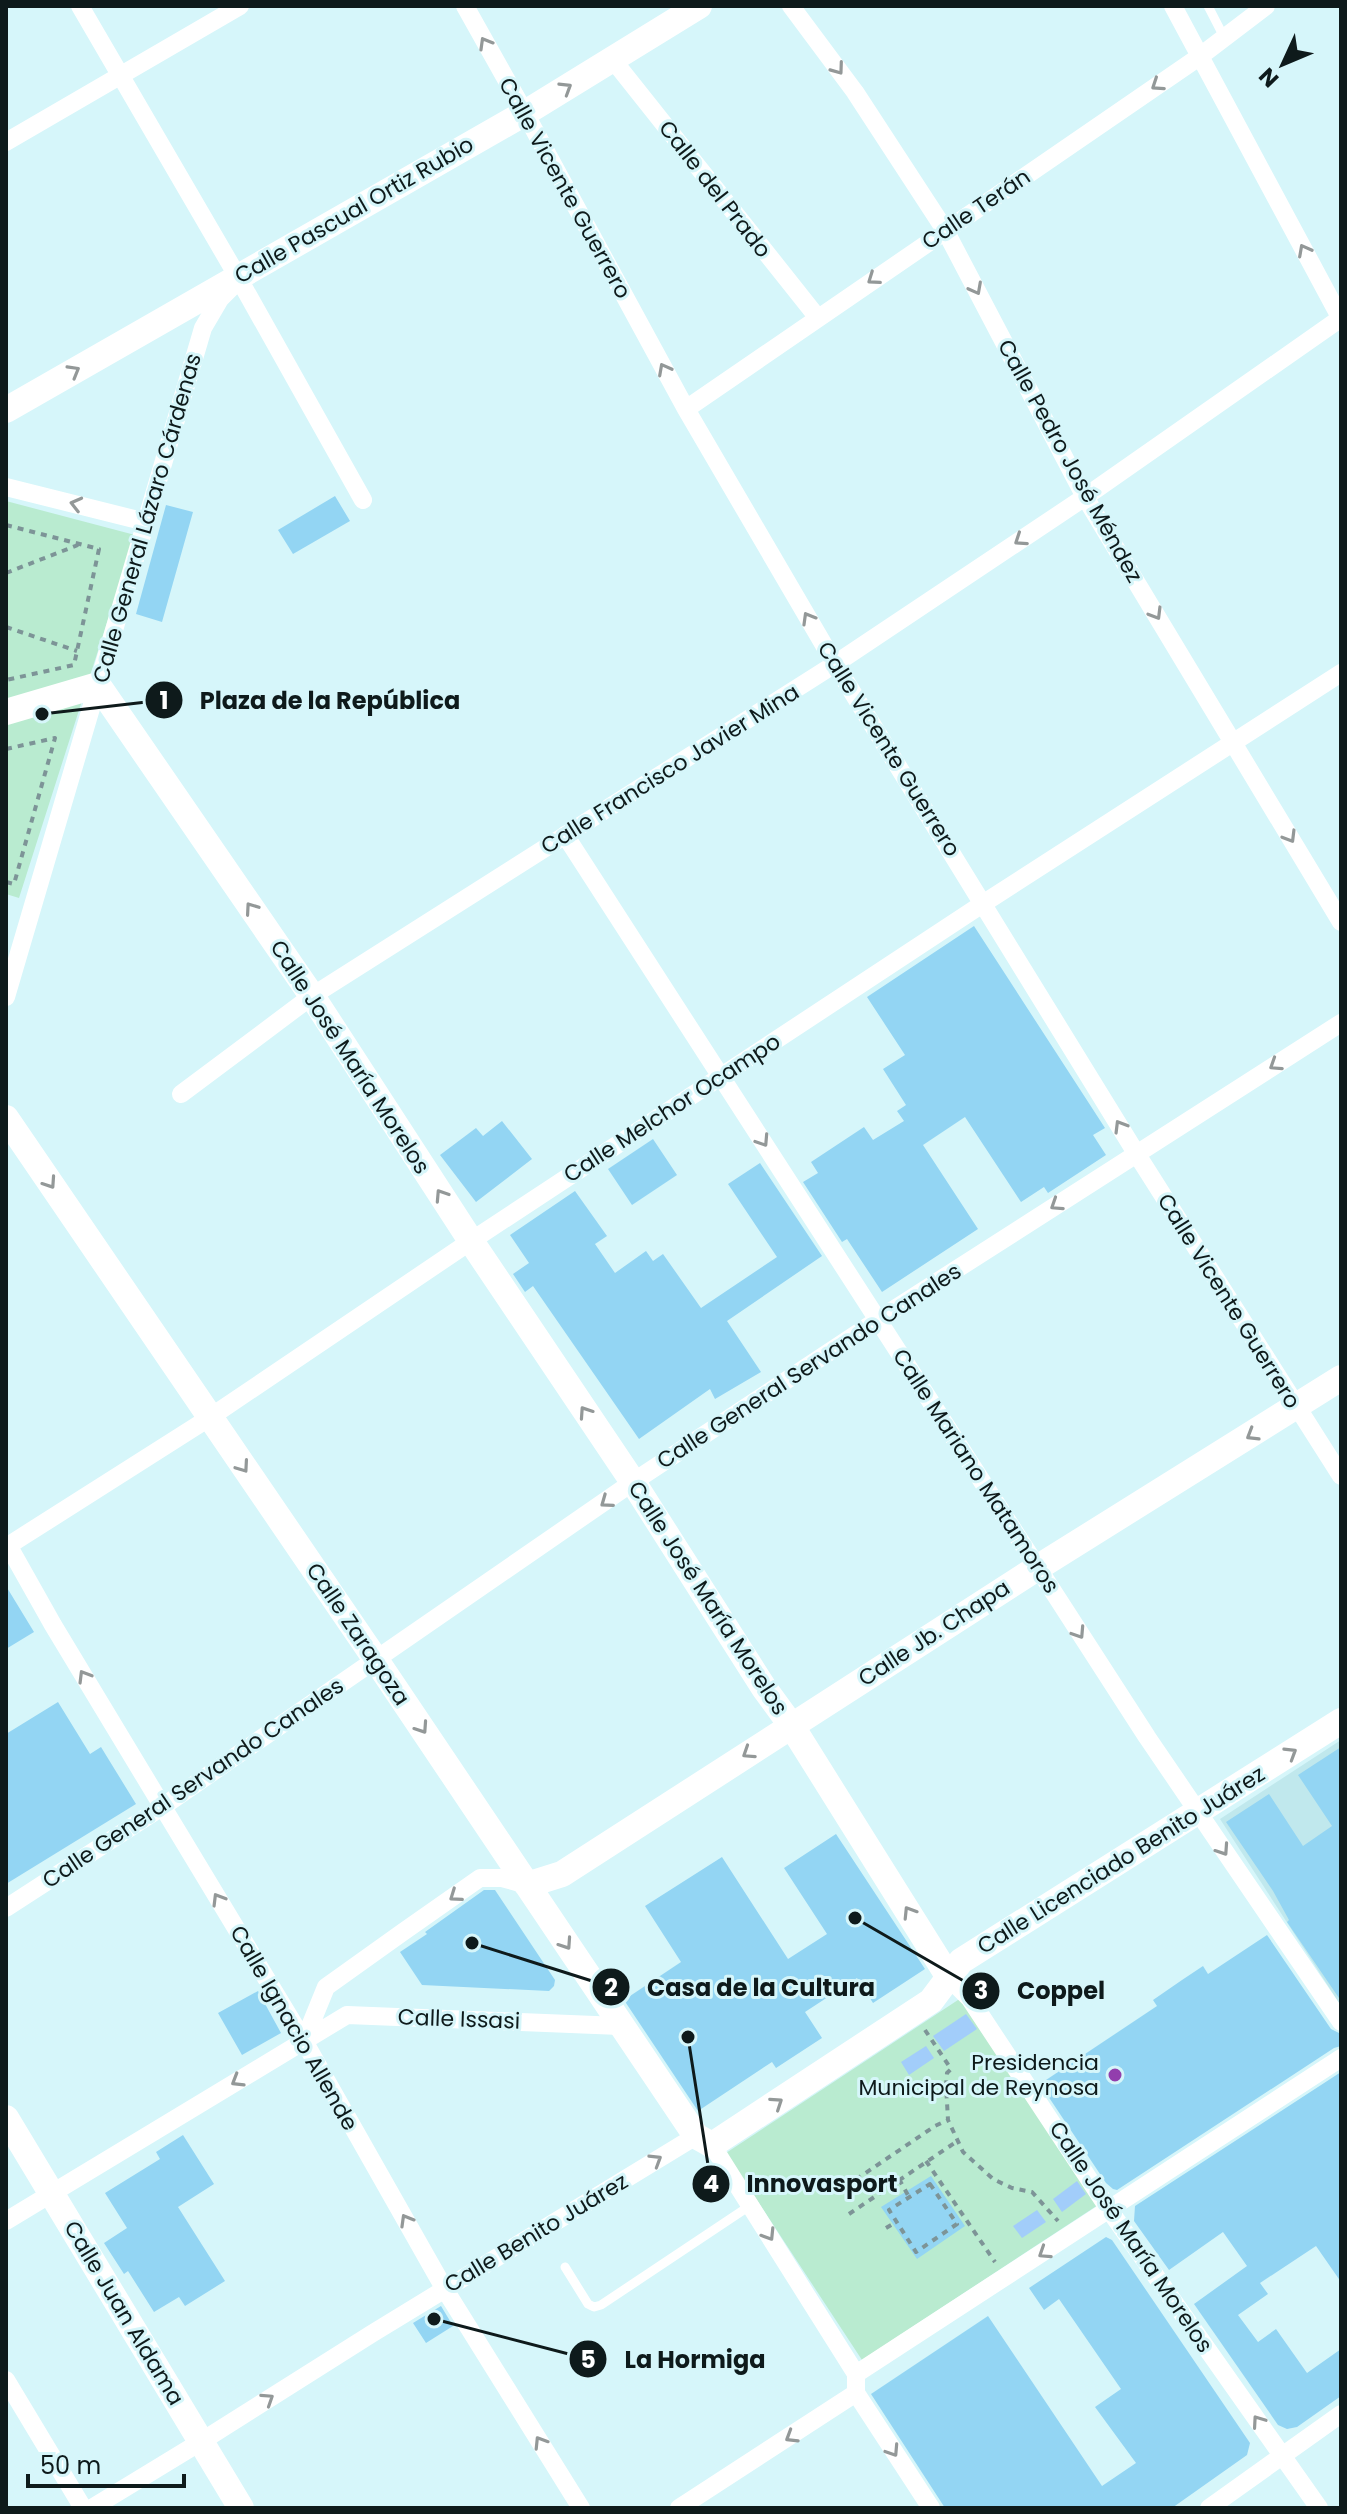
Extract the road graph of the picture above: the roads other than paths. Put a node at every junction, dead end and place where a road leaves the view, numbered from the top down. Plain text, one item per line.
1 (80, 6) edge
2 (240, 6) edge
3 (465, 6) edge
4 (699, 6) edge
5 (791, 6) edge
6 (1173, 6) edge
7 (1208, 6) edge
8 (1266, 6) edge
9 (1224, 37) junction
10 (1199, 57) junction
11 (613, 60) junction
12 (120, 76) junction
13 (525, 113) junction
14 (6, 142) edge
15 (945, 230) junction
16 (239, 277) junction
17 (818, 318) junction
18 (1341, 319) edge
19 (686, 409) junction
20 (6, 410) edge
21 (6, 487) edge
22 (1085, 497) junction
23 (363, 500) dead end
24 (146, 522) junction
25 (835, 664) junction
26 (1341, 673) edge
27 (98, 685) junction
28 (6, 712) edge
29 (1233, 741) junction
30 (565, 835) junction
31 (984, 903) junction
32 (1341, 922) edge
33 (312, 996) junction
34 (6, 997) edge
35 (1341, 1023) edge
36 (720, 1076) junction
37 (181, 1094) dead end
38 (6, 1118) edge
39 (1136, 1153) junction
40 (471, 1241) junction
41 (879, 1319) junction
42 (1341, 1378) edge
43 (1296, 1408) junction
44 (209, 1418) junction
45 (1341, 1476) edge
46 (633, 1482) junction
47 (7, 1546) edge
48 (1037, 1568) junction
49 (376, 1660) junction
50 (1341, 1721) edge
51 (791, 1725) junction
52 (162, 1807) junction
53 (1197, 1813) junction
54 (527, 1885) junction
55 (6, 1908) edge
56 (950, 1979) junction
57 (1341, 2022) edge
58 (620, 2026) junction
59 (304, 2041) junction
60 (1341, 2058) edge
61 (6, 2118) edge
62 (704, 2141) junction
63 (51, 2193) junction
64 (751, 2205) junction
65 (1110, 2211) junction
66 (6, 2221) edge
67 (565, 2267) dead end
68 (445, 2288) junction
69 (6, 2380) edge
70 (856, 2384) junction
71 (1341, 2414) edge
72 (202, 2441) junction
73 (1282, 2456) junction
74 (83, 2508) edge
75 (92, 2508) edge
76 (241, 2508) edge
77 (581, 2508) edge
78 (679, 2508) edge
79 (931, 2508) edge
80 (1209, 2508) edge
81 (1319, 2508) edge

1 - 12 street
2 - 12 street
13 -> 3 street, Calle Vicente Guerrero
4 - 11 main road, Calle Pascual Ortiz Rubio
5 -> 15 street, Calle Pedro José Méndez
6 - 10 street
7 - 9 lane
8 - 9 street, Calle Terán
9 - 10 street, Calle Terán
10 -> 15 street, Calle Terán
18 -> 10 street
13 -> 11 main road, Calle Pascual Ortiz Rubio
11 - 17 street, Calle del Prado
12 - 14 street
12 - 16 street
13 - 16 main road, Calle Pascual Ortiz Rubio
19 -> 13 street, Calle Vicente Guerrero
15 -> 17 street, Calle Terán
15 -> 22 street, Calle Pedro José Méndez
20 -> 16 main road, Calle Pascual Ortiz Rubio
16 - 23 street
16 - 24 street, Calle General Lázaro Cárdenas
17 - 19 street, Calle Terán
18 - 22 street, Calle Francisco Javier Mina
25 -> 19 street, Calle Vicente Guerrero
24 -> 21 street
22 -> 25 street, Calle Francisco Javier Mina
22 -> 29 street, Calle Pedro José Méndez
24 - 27 street, Calle General Lázaro Cárdenas
25 - 30 street, Calle Francisco Javier Mina
25 - 31 street, Calle Vicente Guerrero
26 - 29 street, Calle Melchor Ocampo
27 - 28 main road
33 -> 27 main road, Calle José María Morelos
27 - 34 street, Calle General Lázaro Cárdenas
29 - 31 street, Calle Melchor Ocampo
29 -> 32 street, Calle Pedro José Méndez
30 - 33 street, Calle Francisco Javier Mina
30 - 36 street, Calle Mariano Matamoros
31 - 36 street, Calle Melchor Ocampo
39 -> 31 street, Calle Vicente Guerrero
33 - 37 street, Calle Francisco Javier Mina
40 -> 33 main road, Calle José María Morelos
35 -> 39 street, Calle General Servando Canales
36 - 40 street, Calle Melchor Ocampo
36 -> 41 street, Calle Mariano Matamoros
38 -> 44 main road, Calle Zaragoza
39 -> 41 street, Calle General Servando Canales
39 - 43 street, Calle Vicente Guerrero
40 - 44 street, Calle Melchor Ocampo
46 -> 40 main road, Calle José María Morelos
41 - 46 street, Calle General Servando Canales
41 - 48 street, Calle Mariano Matamoros
42 - 43 main road, Calle Jb. Chapa
43 - 45 street, Calle Vicente Guerrero
43 -> 48 main road, Calle Jb. Chapa
44 - 47 street, Calle Melchor Ocampo
44 -> 49 main road, Calle Zaragoza
46 -> 49 street, Calle General Servando Canales
46 - 51 main road, Calle José María Morelos
52 -> 47 street, Calle Ignacio Allende
48 - 51 main road, Calle Jb. Chapa
48 -> 53 street, Calle Mariano Matamoros
49 - 52 street, Calle General Servando Canales
49 -> 54 main road, Calle Zaragoza
53 -> 50 main road, Calle Licenciado Benito Juárez
51 -> 54 main road, Calle Jb. Chapa
56 -> 51 main road, Calle José María Morelos
52 - 55 street, Calle General Servando Canales
59 -> 52 street, Calle Ignacio Allende
53 - 56 main road, Calle Licenciado Benito Juárez
53 -> 57 street, Calle Mariano Matamoros
54 -> 58 main road, Calle Zaragoza
54 -> 59 street
62 -> 56 main road, Calle Licenciado Benito Juárez
56 - 65 street, Calle José María Morelos
58 - 59 street, Calle Issasi
58 - 62 main road, Calle Zaragoza
59 -> 63 street, Calle Issasi
68 -> 59 street, Calle Ignacio Allende
60 - 65 street
61 - 63 main road, Calle Juan Aldama
62 - 64 street
68 -> 62 street, Calle Benito Juárez
63 - 66 street, Calle Issasi
63 - 72 main road, Calle Juan Aldama
64 - 67 lane
64 -> 70 street
65 -> 70 street
73 -> 65 street, Calle José María Morelos
72 -> 68 street, Calle Benito Juárez
77 -> 68 street, Calle Ignacio Allende
69 - 74 street
70 -> 78 street
70 -> 79 street
71 - 73 street
72 - 75 street, Calle Benito Juárez
72 - 76 main road, Calle Juan Aldama
73 - 80 street
73 - 81 street, Calle José María Morelos

